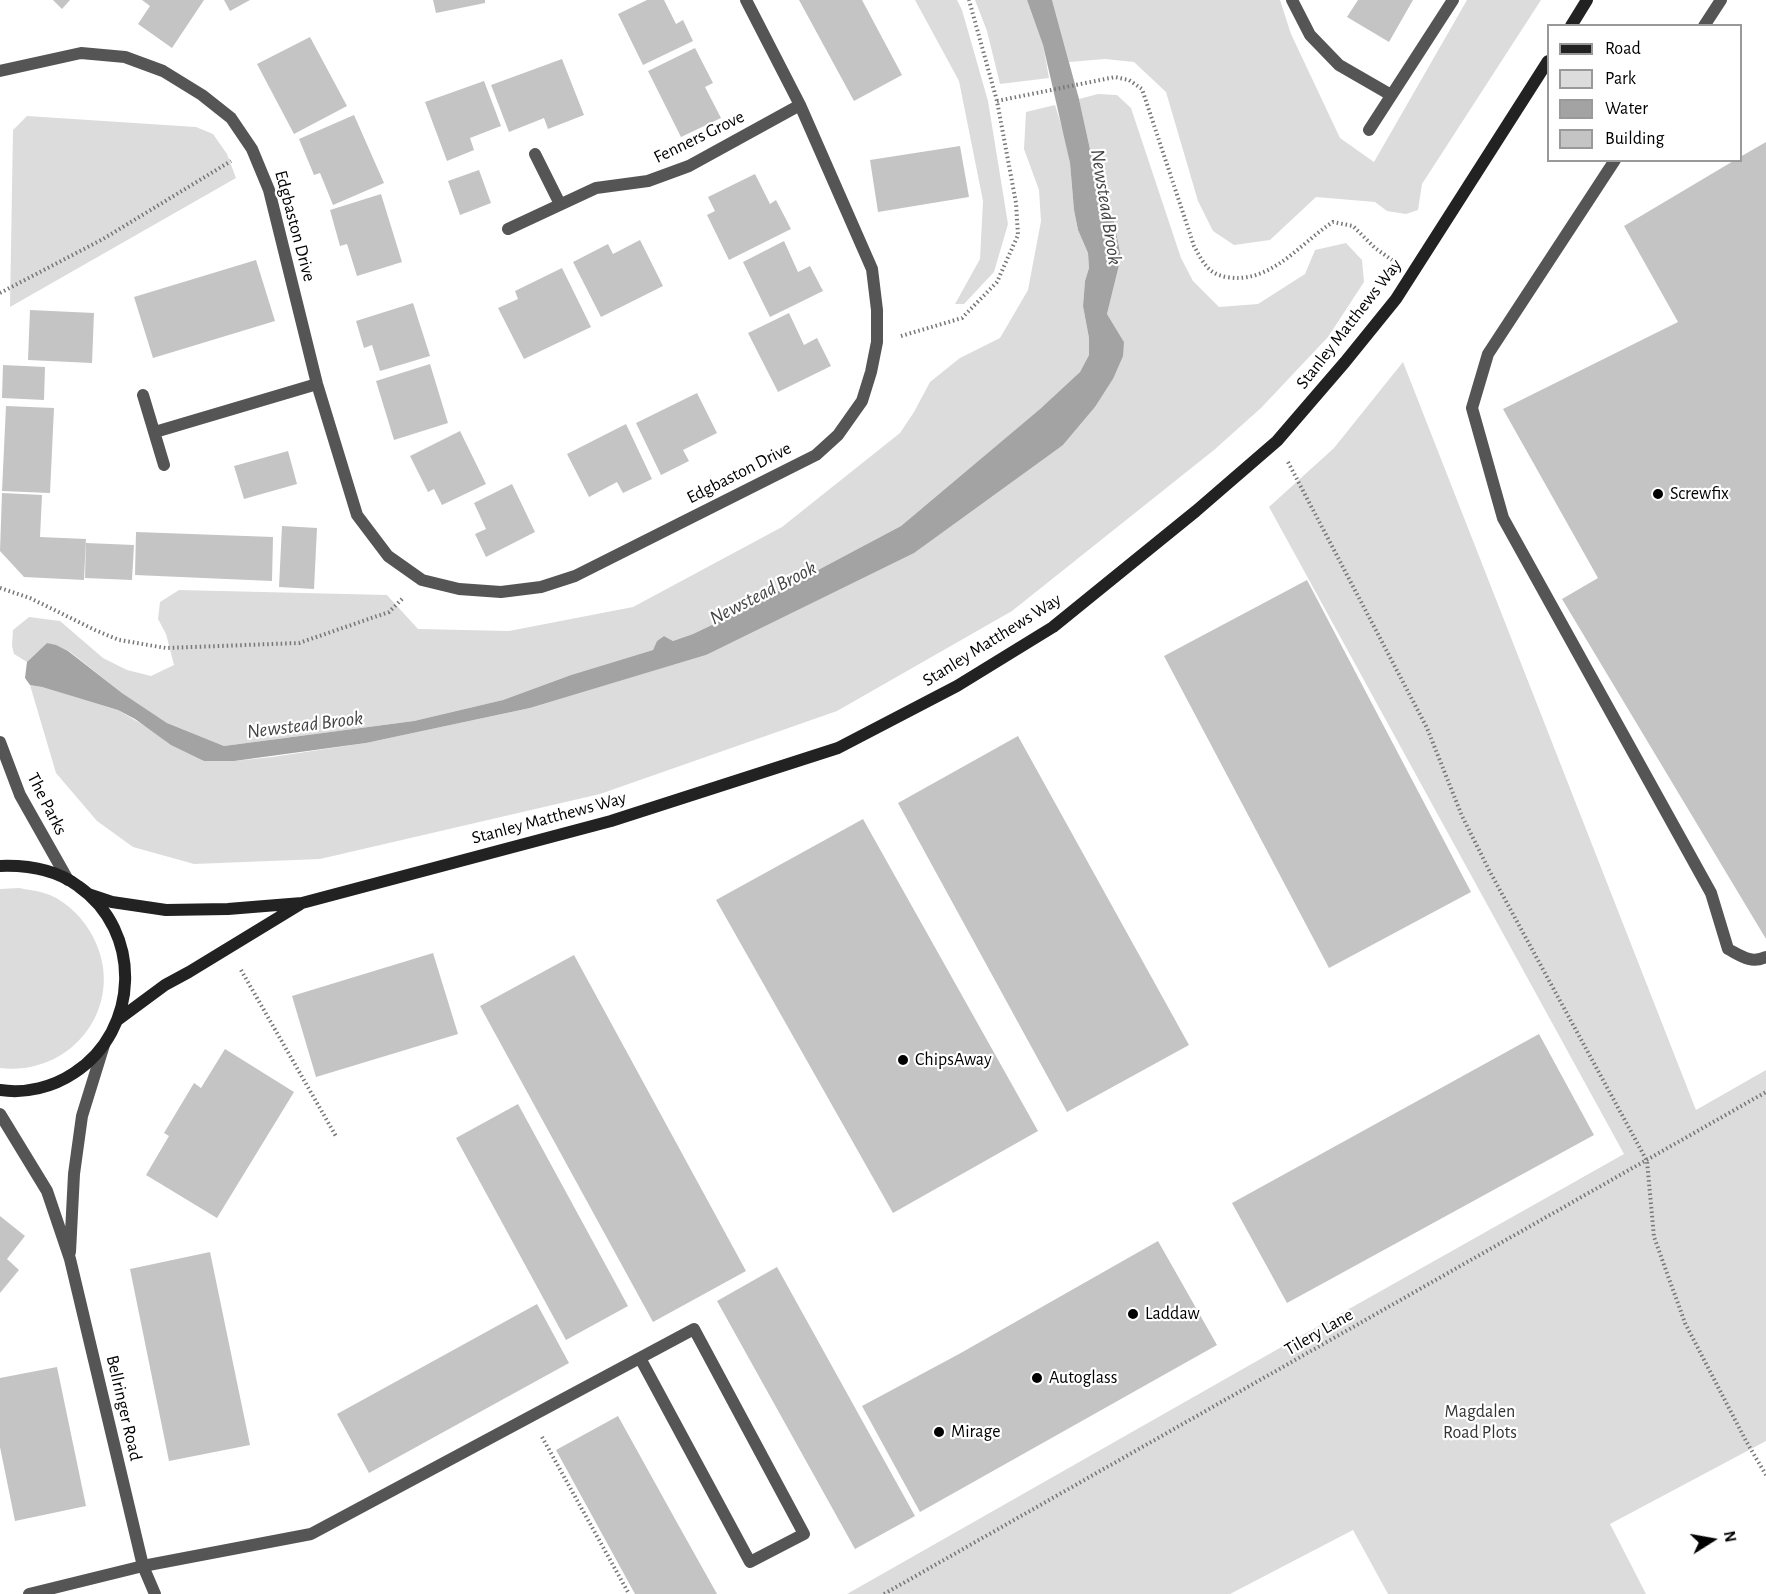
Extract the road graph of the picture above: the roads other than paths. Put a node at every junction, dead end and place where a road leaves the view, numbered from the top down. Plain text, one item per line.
1 (746, 0) edge
2 (1292, 0) edge
3 (1453, 0) edge
4 (1587, 0) edge
5 (1721, 0) edge
6 (1572, 24) edge
7 (1705, 24) edge
8 (1547, 63) edge
9 (0, 71) edge
10 (1391, 95) junction
11 (800, 105) junction
12 (1369, 130) dead end
13 (535, 154) dead end
14 (1615, 162) edge
15 (560, 204) junction
16 (508, 229) dead end
17 (317, 384) junction
18 (143, 395) dead end
19 (155, 432) junction
20 (164, 465) dead end
21 (0, 742) edge
22 (0, 866) edge
23 (68, 880) junction
24 (88, 894) junction
25 (302, 903) junction
26 (1766, 957) edge
27 (119, 1019) junction
28 (104, 1045) junction
29 (0, 1090) edge
30 (0, 1114) edge
31 (70, 1259) junction
32 (640, 1358) junction
33 (143, 1566) junction
34 (28, 1594) edge
35 (154, 1594) edge

1 - 11 street, Edgbaston Drive
2 - 10 street
3 - 10 street
4 - 6 main road
5 - 7 street
8 - 25 main road, Stanley Matthews Way
9 - 17 street, Edgbaston Drive
10 - 12 street
11 - 15 street, Fenners Grove
11 - 17 street, Edgbaston Drive
13 - 15 street
14 - 26 street
15 - 16 street, Fenners Grove
17 - 19 street
18 - 19 street
19 - 20 street
21 - 23 street, The Parks
22 - 23 main road
23 - 24 main road
24 - 25 main road, Stanley Matthews Way
24 - 27 main road
25 - 27 main road, Stanley Matthews Way
27 - 28 main road
28 - 29 main road
28 - 31 street, Bellringer Road
30 - 31 street, Bellringer Road
31 - 33 street, Bellringer Road
32 - 32 street
32 - 33 street
33 - 34 street
33 - 35 street, Bellringer Road

